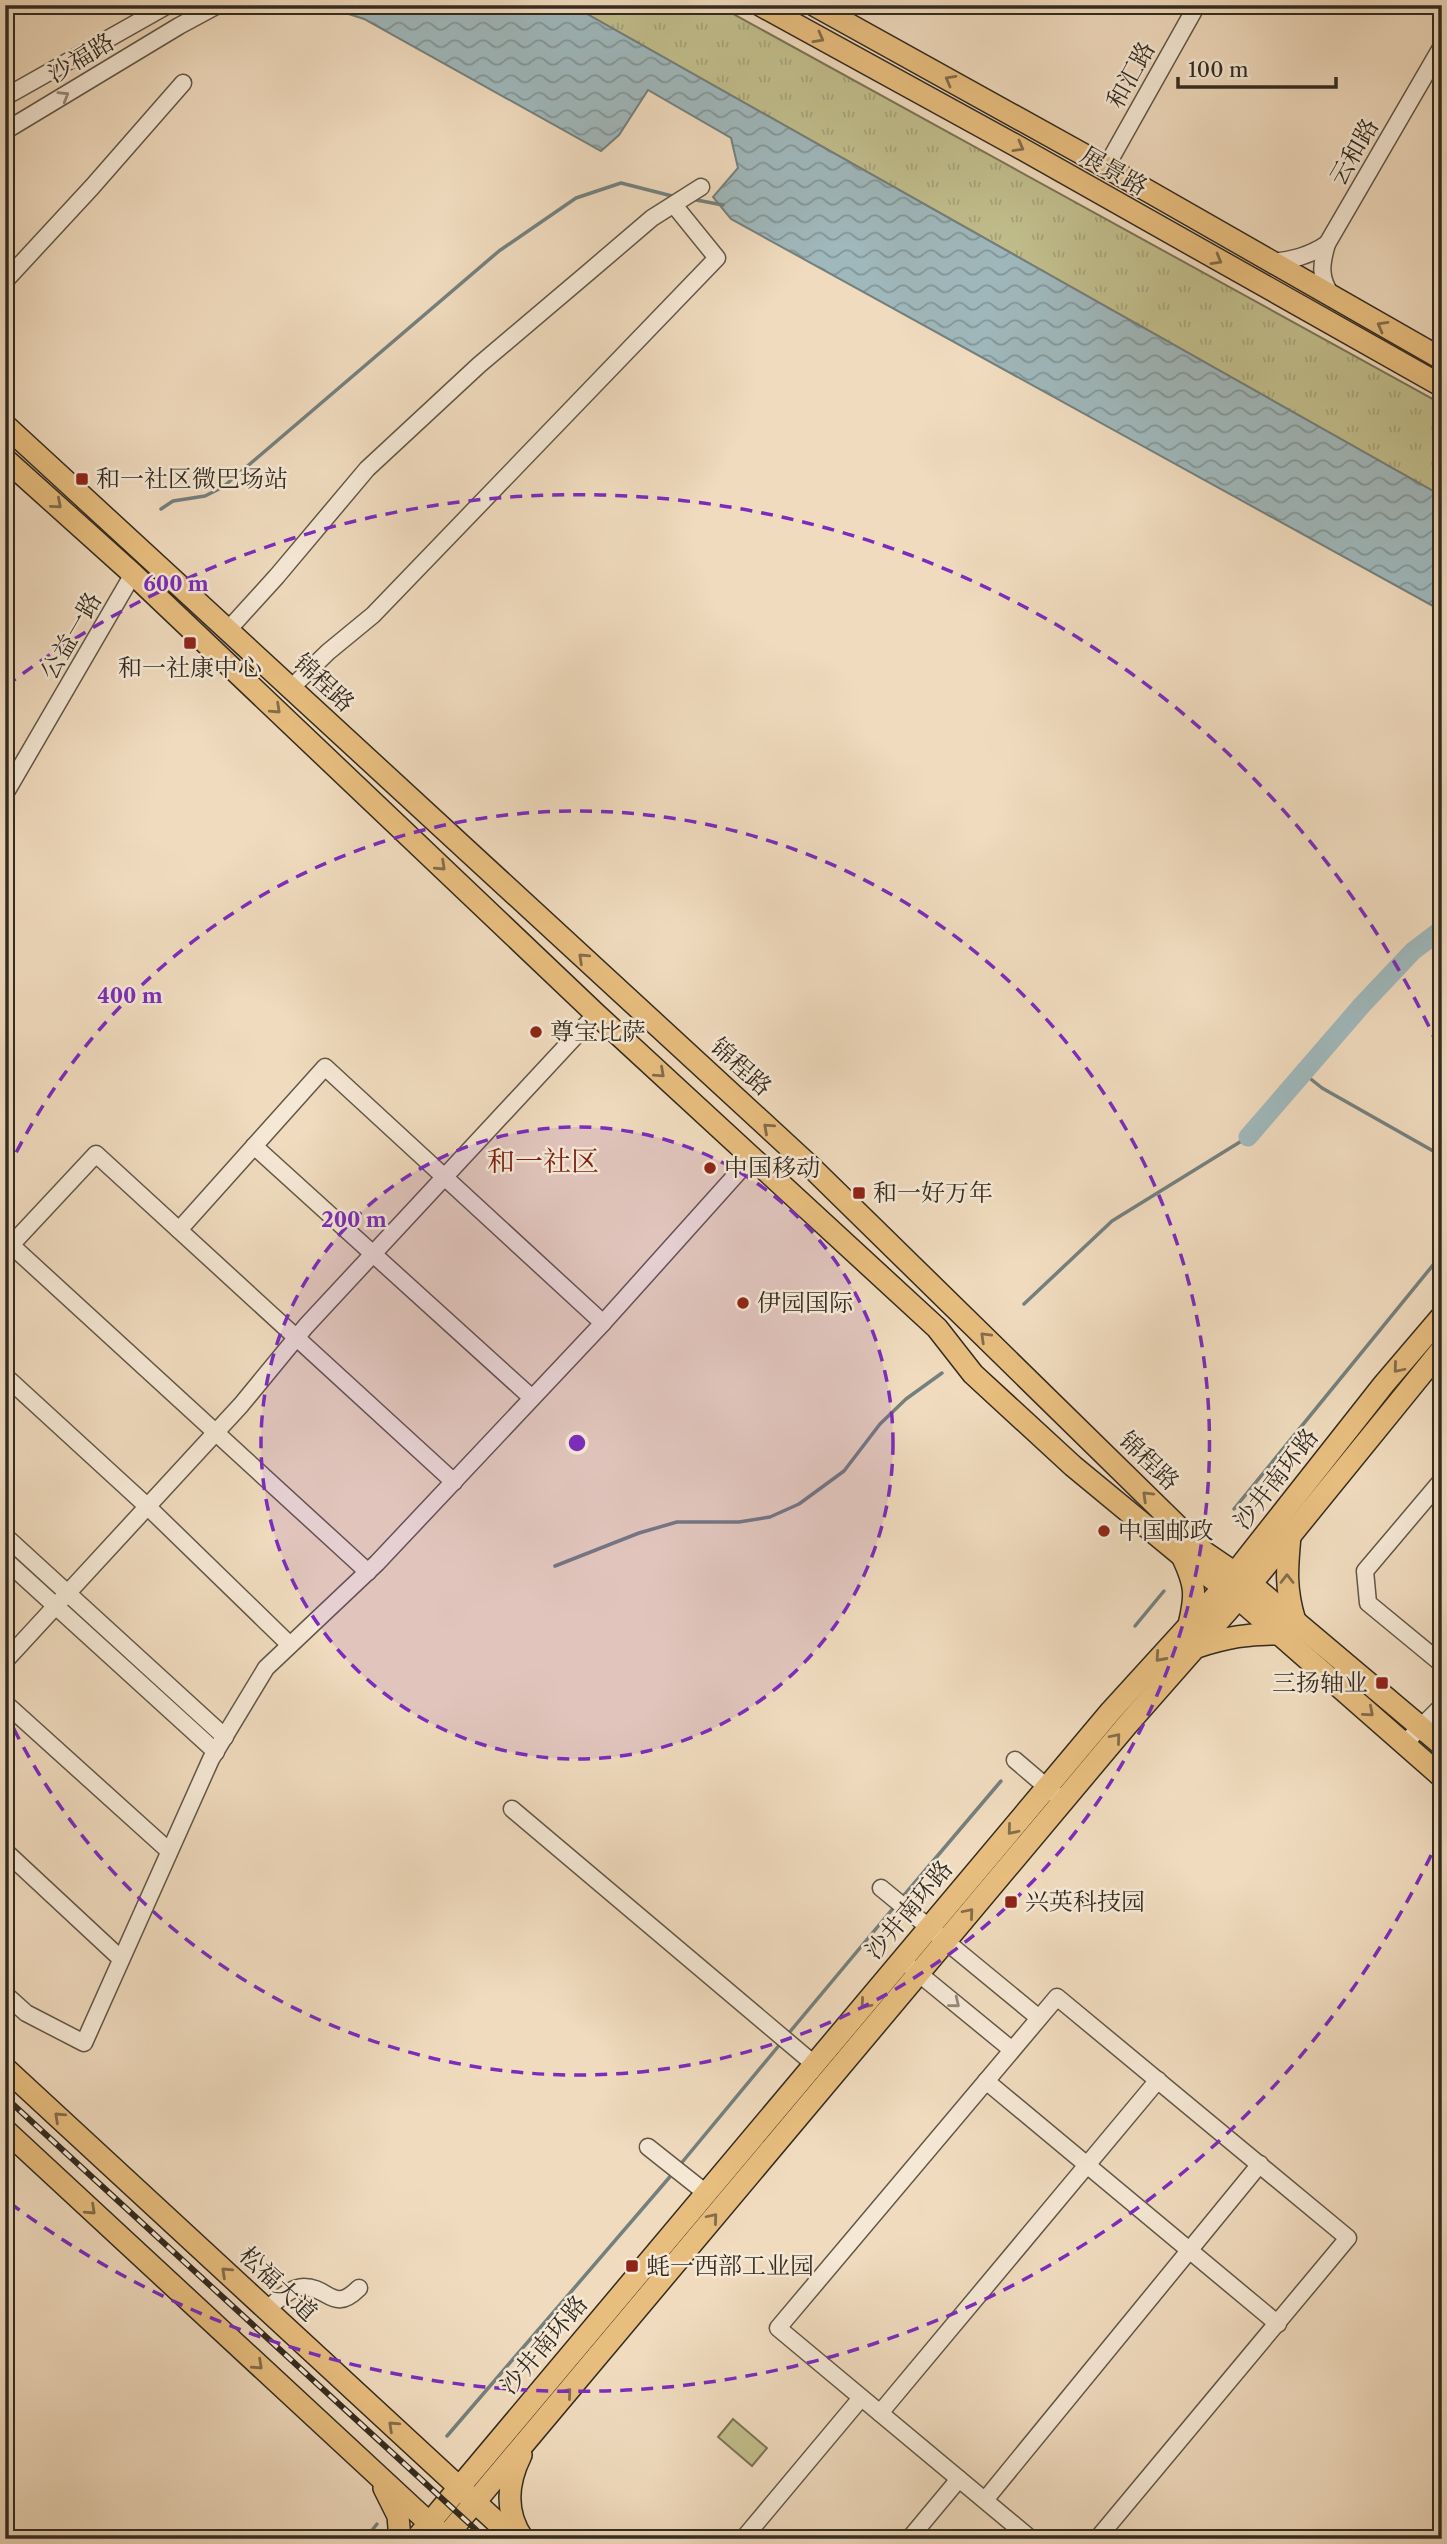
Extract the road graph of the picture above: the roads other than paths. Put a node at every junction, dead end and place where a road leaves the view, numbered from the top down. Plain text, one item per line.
1 (168, 5) edge
2 (218, 5) edge
3 (760, 5) edge
4 (814, 5) edge
5 (1197, 5) edge
6 (1442, 46) edge
7 (183, 83) dead end
8 (5, 97) edge
9 (5, 131) edge
10 (1106, 167) junction
11 (701, 187) dead end
12 (674, 205) junction
13 (1327, 244) junction
14 (1271, 262) junction
15 (5, 281) edge
16 (1334, 298) junction
17 (1442, 359) edge
18 (1442, 386) edge
19 (5, 425) edge
20 (5, 459) edge
21 (133, 574) junction
22 (228, 630) junction
23 (291, 688) junction
24 (5, 794) edge
25 (603, 977) junction
26 (589, 1007) junction
27 (254, 1146) junction
28 (752, 1157) junction
29 (444, 1177) junction
30 (179, 1230) junction
31 (374, 1253) junction
32 (1442, 1316) edge
33 (603, 1323) junction
34 (297, 1338) junction
35 (1442, 1349) edge
36 (5, 1376) edge
37 (532, 1398) junction
38 (217, 1432) junction
39 (1442, 1480) edge
40 (454, 1482) junction
41 (1429, 1495) junction
42 (148, 1507) junction
43 (1442, 1507) edge
44 (5, 1536) edge
45 (1290, 1536) junction
46 (1257, 1545) junction
47 (1204, 1552) junction
48 (1182, 1556) junction
49 (5, 1560) edge
50 (368, 1572) junction
51 (1237, 1586) junction
52 (62, 1600) junction
53 (1188, 1627) junction
54 (1287, 1627) junction
55 (290, 1644) junction
56 (1195, 1647) junction
57 (5, 1661) edge
58 (1442, 1664) edge
59 (5, 1703) edge
60 (1442, 1706) edge
61 (1422, 1727) junction
62 (225, 1737) junction
63 (1405, 1743) junction
64 (1442, 1745) edge
65 (216, 1752) junction
66 (1015, 1760) dead end
67 (1442, 1777) edge
68 (1055, 1794) junction
69 (512, 1809) dead end
70 (5, 1851) edge
71 (169, 1851) junction
72 (881, 1888) dead end
73 (938, 1934) junction
74 (120, 1958) junction
75 (911, 1966) junction
76 (5, 1994) edge
77 (1039, 2018) junction
78 (1012, 2050) junction
79 (814, 2064) junction
80 (5, 2068) edge
81 (1158, 2080) junction
82 (986, 2081) junction
83 (5, 2130) edge
84 (654, 2152) dead end
85 (1260, 2164) junction
86 (1086, 2166) junction
87 (706, 2193) junction
88 (1190, 2251) junction
89 (359, 2288) dead end
90 (267, 2309) junction
91 (1278, 2324) junction
92 (861, 2398) junction
93 (880, 2413) junction
94 (538, 2428) junction
95 (499, 2440) junction
96 (415, 2446) junction
97 (371, 2469) junction
98 (959, 2479) junction
99 (459, 2488) junction
100 (985, 2500) junction
101 (476, 2503) junction
102 (436, 2535) edge
103 (400, 2539) edge
104 (515, 2539) edge
105 (523, 2539) edge
106 (743, 2539) edge
107 (909, 2539) edge
108 (1031, 2539) edge
109 (1097, 2539) edge

1 - 8 street, 沙福路
9 -> 2 street, 沙福路
3 -> 18 main road, 展景路
10 -> 4 main road, 展景路
5 - 10 street, 和汇路
6 - 13 street, 云和路
7 - 15 street
10 - 14 main road, 展景路
11 - 12 street
12 - 22 street
12 - 23 street
13 - 14 street
13 - 16 street
14 - 16 main road, 展景路
17 -> 16 main road, 展景路
19 - 22 main road, 锦程路
20 -> 21 main road, 锦程路
21 - 24 street, 公益一路
21 -> 26 main road, 锦程路
22 - 23 main road, 锦程路
25 -> 23 main road, 锦程路
25 - 26 main road
47 -> 25 main road, 锦程路
26 -> 28 main road, 锦程路
26 - 29 street
27 - 29 street
27 - 30 street
27 - 31 street
28 - 33 street
28 - 48 main road, 锦程路
29 - 31 street
29 - 33 street
30 - 34 street
30 - 38 street
31 - 34 street
31 - 37 street
32 -> 46 main road, 沙井南环路
33 - 37 street
34 - 38 street
34 - 40 street
35 - 45 main road, 沙井南环路
36 - 42 street
37 - 40 street
38 - 42 street
38 - 50 street
39 - 41 street
40 - 50 street
41 - 43 street
41 - 58 street
42 - 52 street
42 - 55 street
44 - 52 street
45 - 51 main road, 沙井南环路
54 -> 45 main road
46 - 47 main road
46 - 51 main road, 沙井南环路
47 - 51 main road, 锦程路
48 - 51 main road, 锦程路
48 - 53 main road
49 - 52 street
50 - 55 street
51 - 53 main road, 沙井南环路
51 - 54 main road, 锦程路
51 - 56 main road, 沙井南环路
52 - 57 street
52 - 62 street
52 - 65 street
53 -> 68 main road, 沙井南环路
54 - 56 main road
54 - 61 main road, 锦程路
54 -> 63 main road, 锦程路
55 - 62 street
68 -> 56 main road, 沙井南环路
59 - 71 street
60 - 61 street
61 - 63 street
61 - 64 main road, 锦程路
62 - 65 street
63 - 67 main road, 锦程路
65 - 71 street
66 - 68 street
68 - 73 main road, 沙井南环路
69 - 79 street
70 - 74 street
71 - 74 street
72 - 73 street
73 - 75 main road, 沙井南环路
73 - 77 street
74 - 76 street
75 -> 78 street
75 -> 79 main road, 沙井南环路
94 -> 75 main road, 沙井南环路
77 - 78 street
77 - 81 street
78 - 82 street
79 - 87 main road, 沙井南环路
90 -> 80 main road, 松福大道
81 - 85 street
81 - 86 street
82 - 86 street
82 - 92 street
83 -> 97 main road
84 - 87 street
85 - 88 street
85 - 91 street
86 - 88 street
86 - 93 street
87 - 95 main road, 沙井南环路
88 - 91 street
88 - 100 street
89 - 90 street
96 -> 90 main road, 松福大道
91 - 109 street
92 - 93 street
92 - 106 street
93 - 98 street
94 - 101 main road, 沙井南环路
94 - 105 main road
95 - 96 main road
95 - 99 main road, 沙井南环路
96 - 99 main road, 松福大道
97 - 102 main road
97 - 103 main road
98 - 100 street
98 - 107 street
99 - 101 main road, 松福大道
99 - 102 main road, 沙井南环路
100 - 108 street
101 - 102 main road, 沙井南环路
101 - 104 main road, 松福大道

